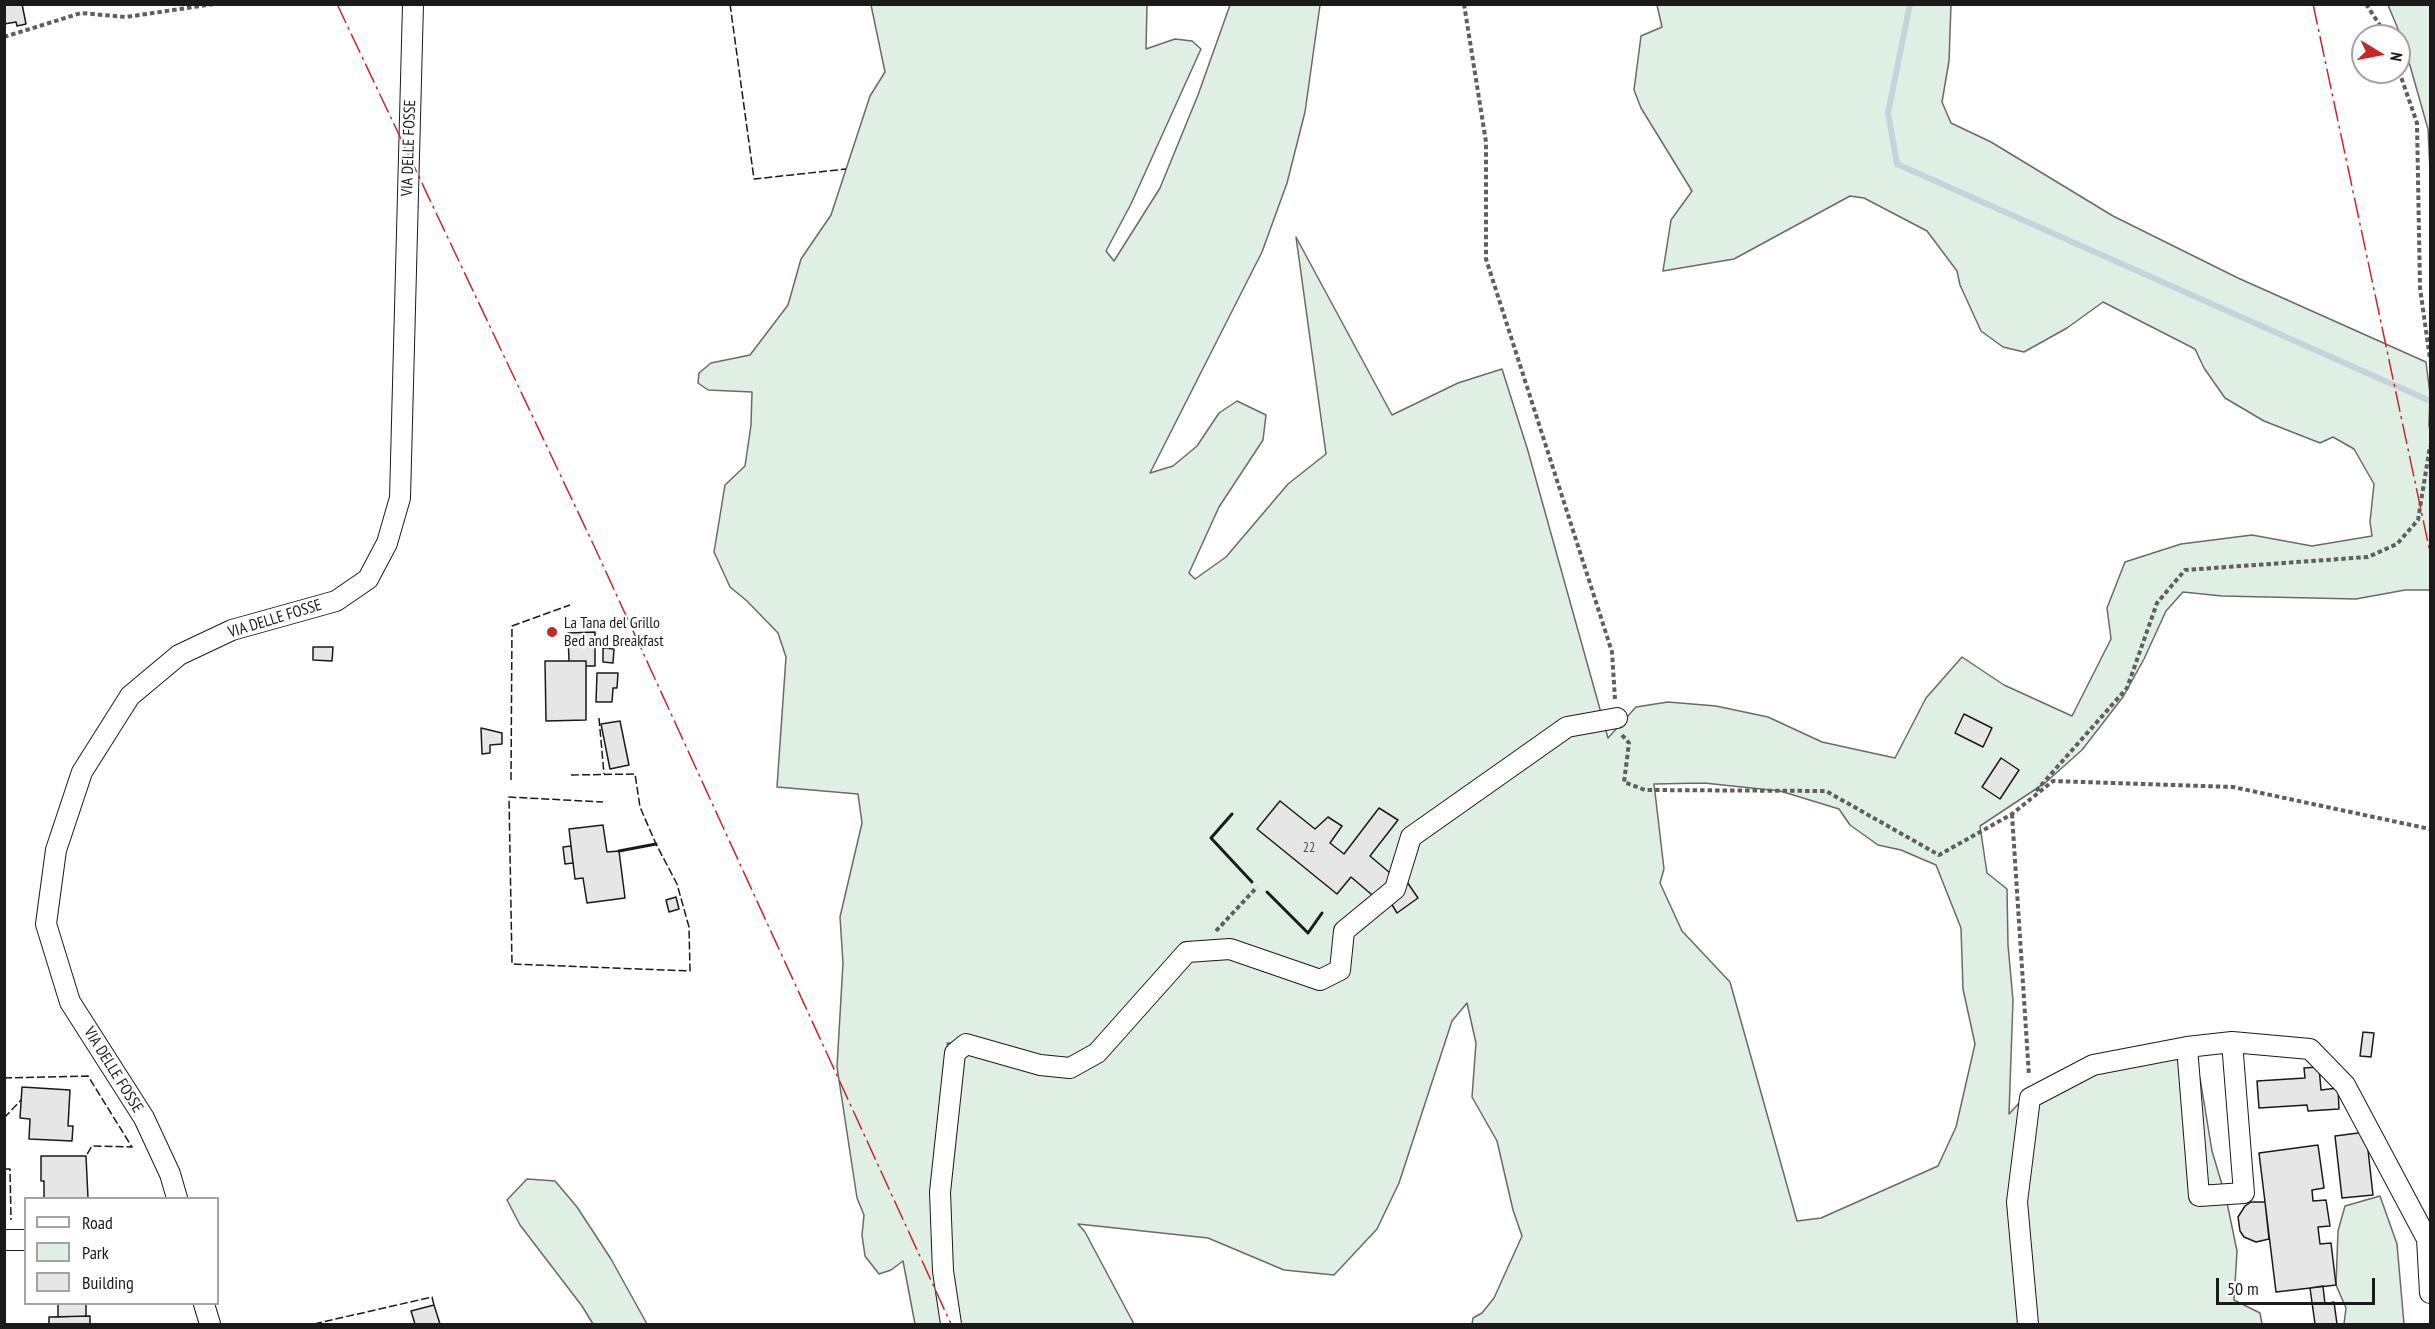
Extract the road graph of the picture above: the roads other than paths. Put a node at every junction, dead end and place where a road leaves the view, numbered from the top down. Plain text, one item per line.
1 (413, 4) edge
2 (1617, 718) road end
3 (2232, 1042) junction
4 (2187, 1047) junction
5 (177, 1197) edge
6 (4, 1240) edge
7 (24, 1240) edge
8 (2430, 1293) edge
9 (204, 1305) edge
10 (210, 1324) edge
11 (951, 1324) edge
12 (2028, 1324) edge

1 - 5 street, VIA DELLE FOSSE
2 - 11 street
3 - 4 street
3 - 4 street
3 - 8 street
4 - 12 street
6 - 7 street
9 - 10 street

